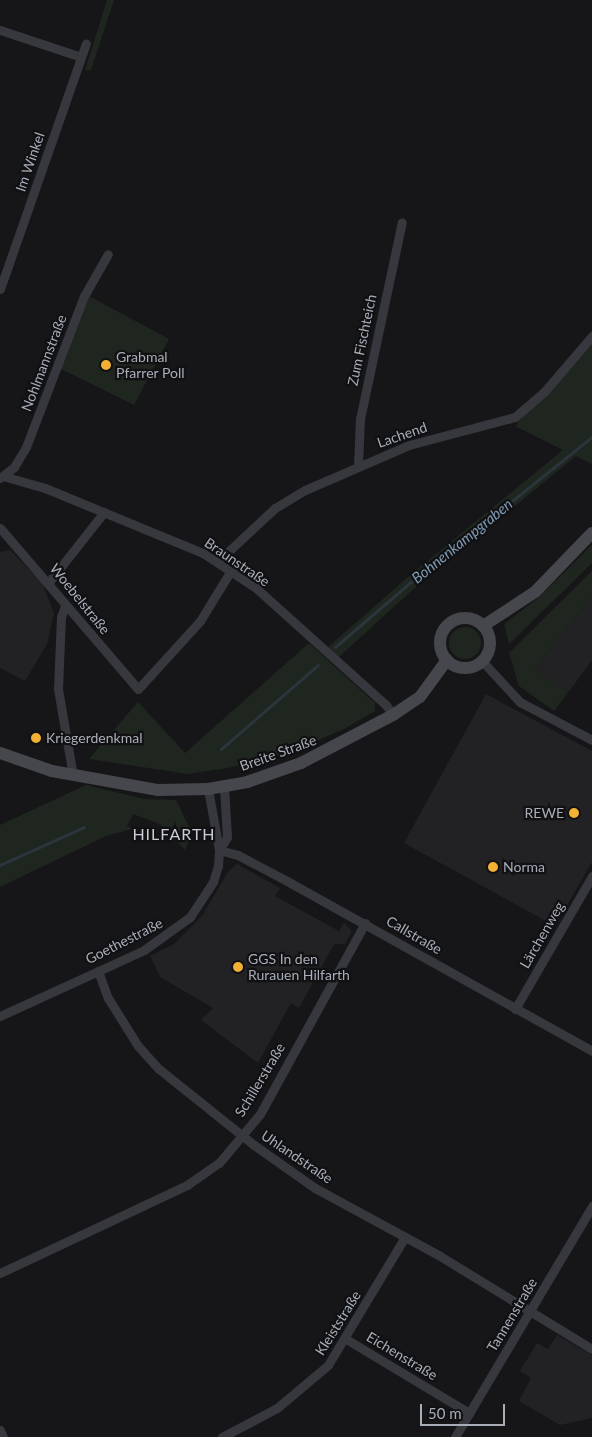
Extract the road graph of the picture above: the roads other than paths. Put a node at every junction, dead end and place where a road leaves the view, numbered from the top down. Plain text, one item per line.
1 (0, 30) edge
2 (86, 44) dead end
3 (81, 57) junction
4 (402, 222) dead end
5 (108, 254) dead end
6 (0, 289) edge
7 (592, 336) edge
8 (358, 466) junction
9 (1, 477) edge
10 (104, 512) junction
11 (0, 528) edge
12 (592, 533) edge
13 (217, 562) junction
14 (230, 572) junction
15 (49, 582) junction
16 (65, 606) junction
17 (483, 626) junction
18 (447, 660) junction
19 (482, 661) junction
20 (393, 715) junction
21 (592, 740) edge
22 (0, 753) edge
23 (73, 776) junction
24 (224, 786) junction
25 (208, 789) junction
26 (219, 850) junction
27 (592, 876) edge
28 (365, 923) junction
29 (98, 971) junction
30 (515, 1009) junction
31 (0, 1016) edge
32 (592, 1051) edge
33 (242, 1135) junction
34 (592, 1206) edge
35 (405, 1237) junction
36 (0, 1273) edge
37 (530, 1312) junction
38 (346, 1339) junction
39 (592, 1349) edge
40 (469, 1413) junction
41 (0, 1430) edge
42 (3, 1437) edge
43 (222, 1437) edge
44 (455, 1437) edge

1 - 3 street
2 - 3 street, Im Winkel
3 - 6 street, Im Winkel
4 - 8 street, Zum Fischteich
5 - 9 street, Nohlmannstraße
7 - 8 street, Lachend
8 - 13 street, Lachend
9 - 10 street, Braunstraße
10 - 13 street, Braunstraße
10 - 15 street
11 - 15 street, Woebelstraße
12 - 17 main road
13 - 14 street, Braunstraße
14 - 16 street, Woebelstraße
14 - 20 street, Braunstraße
15 - 16 street, Woebelstraße
16 - 23 street
17 - 18 main road
17 - 19 main road
18 - 19 main road
18 - 20 main road, Breite Straße
19 - 21 street
20 - 24 main road, Breite Straße
22 - 23 main road, Breite Straße
23 - 25 main road, Breite Straße
24 - 25 main road, Breite Straße
24 - 26 street, Goethestraße
25 - 26 street, Goethestraße
26 - 28 street, Callstraße
26 - 29 street, Goethestraße
27 - 30 street, Lärchenweg
28 - 30 street, Callstraße
28 - 33 street, Schillerstraße
29 - 31 street, Goethestraße
29 - 33 street, Uhlandstraße
30 - 32 street, Callstraße
33 - 35 street, Uhlandstraße
33 - 36 street, Schillerstraße
34 - 37 street, Tannenstraße
35 - 37 street, Uhlandstraße
35 - 38 street, Kleiststraße
37 - 39 street, Uhlandstraße
37 - 40 street, Tannenstraße
38 - 40 street, Eichenstraße
38 - 43 street, Kleiststraße
40 - 44 street, Tannenstraße
41 - 42 street

